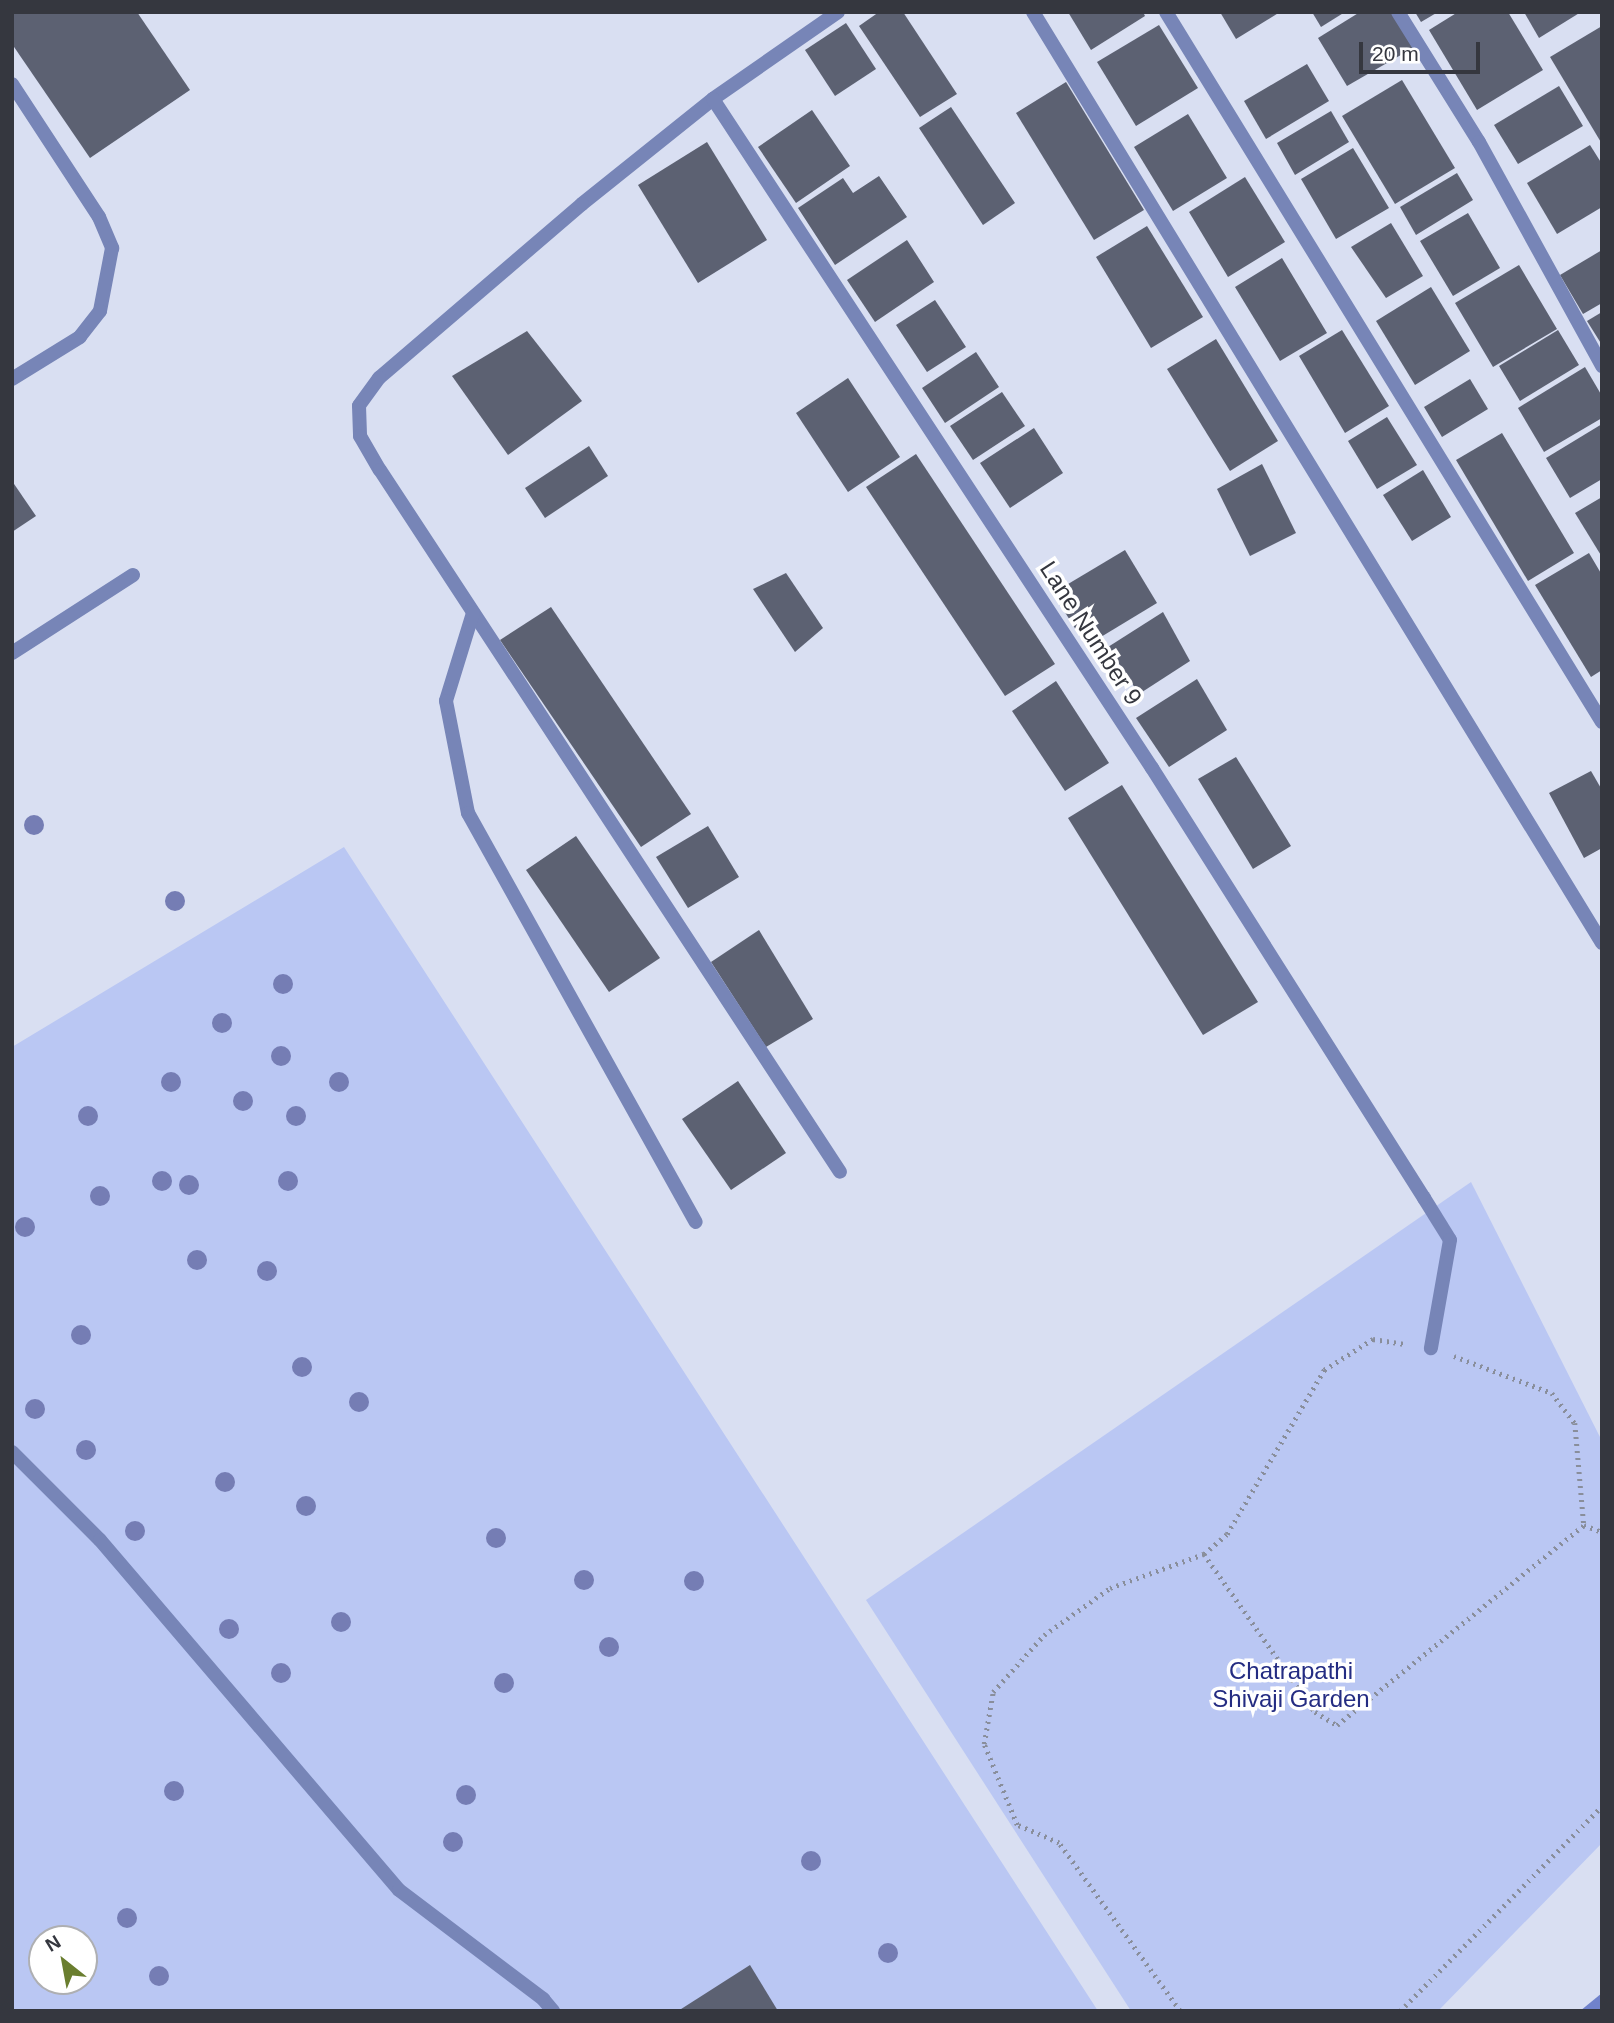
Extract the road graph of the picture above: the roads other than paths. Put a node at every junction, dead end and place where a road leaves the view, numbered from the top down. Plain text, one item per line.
1 (838, 12) edge
2 (1033, 12) edge
3 (1166, 12) edge
4 (1398, 12) edge
5 (12, 84) edge
6 (713, 99) junction
7 (1602, 366) edge
8 (12, 379) edge
9 (133, 575) dead end
10 (473, 613) junction
11 (12, 653) edge
12 (1602, 722) edge
13 (1602, 943) edge
14 (840, 1172) dead end
15 (696, 1222) dead end
16 (1431, 1348) road end
17 (12, 1452) edge
18 (553, 2011) edge

1 - 6 street
2 - 13 street
3 - 12 street
4 - 7 street
5 - 8 street
6 - 10 street
6 - 16 street, Lane Number 9
9 - 11 street
10 - 14 street
10 - 15 street
17 - 18 street

